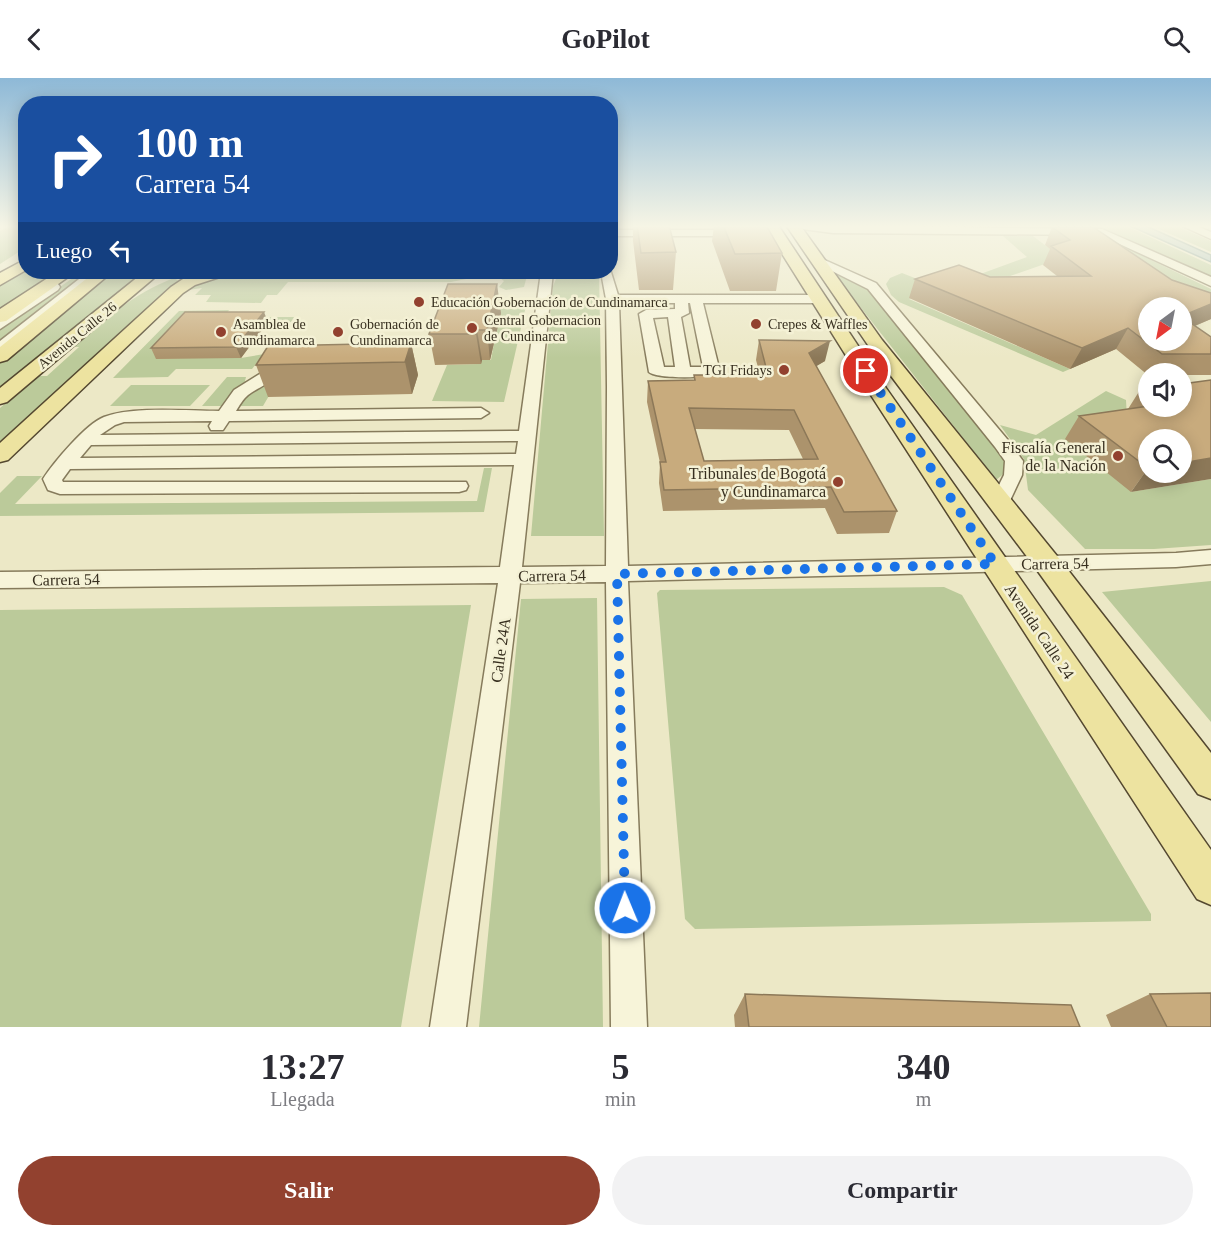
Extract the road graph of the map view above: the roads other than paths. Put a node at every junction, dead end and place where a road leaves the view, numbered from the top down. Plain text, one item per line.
1 (16, 269) edge
2 (799, 269) edge
3 (824, 269) edge
4 (837, 269) edge
5 (1183, 269) edge
6 (57, 279) edge
7 (66, 279) edge
8 (86, 279) edge
9 (95, 279) edge
10 (145, 279) edge
11 (167, 279) edge
12 (199, 279) edge
13 (546, 279) edge
14 (608, 279) edge
15 (0, 280) edge
16 (1211, 282) edge
17 (121, 299) junction
18 (612, 299) junction
19 (819, 300) junction
20 (686, 308) junction
21 (0, 317) edge
22 (0, 325) edge
23 (0, 348) edge
24 (0, 356) edge
25 (271, 372) edge
26 (684, 373) junction
27 (0, 398) edge
28 (481, 413) dead end
29 (372, 414) junction
30 (224, 416) junction
31 (478, 436) junction
32 (527, 436) junction
33 (362, 437) junction
34 (208, 439) junction
35 (86, 441) junction
36 (0, 455) edge
37 (474, 458) junction
38 (524, 459) junction
39 (352, 460) junction
40 (191, 462) junction
41 (65, 464) junction
42 (340, 486) junction
43 (459, 486) dead end
44 (173, 487) junction
45 (1000, 503) junction
46 (1211, 557) edge
47 (1047, 563) junction
48 (995, 564) junction
49 (617, 574) junction
50 (510, 575) junction
51 (0, 580) edge
52 (1211, 782) edge
53 (1211, 885) edge
54 (448, 1027) edge
55 (629, 1027) edge

1 - 15 main road
2 - 19 main road, Avenida Calle 24
3 - 45 main road
4 - 45 street
5 - 16 street
6 - 21 main road
7 - 22 street
8 - 23 street
9 - 24 main road, Avenida Calle 26
10 - 17 main road, Avenida Calle 26
11 - 17 main road
12 - 36 main road
13 - 32 street, Calle 24A
14 - 18 street
17 - 27 main road, Avenida Calle 26
18 - 20 street
18 - 49 street
19 - 20 street
19 - 48 main road, Avenida Calle 24
20 - 26 street
20 - 26 street
20 - 26 street
25 - 30 street
28 - 29 street
29 - 30 street
29 - 33 street
30 - 34 street
30 - 35 street
31 - 32 street
31 - 33 street
31 - 37 street
32 - 38 street, Calle 24A
33 - 34 street
33 - 39 street
34 - 35 street
34 - 40 street
35 - 41 street
37 - 38 street
37 - 39 street
38 - 50 street, Calle 24A
39 - 40 street
39 - 42 street
40 - 41 street
40 - 44 street
41 - 44 street
42 - 43 street
42 - 44 street
45 - 47 main road
46 - 47 street, Carrera 54
47 - 48 street, Carrera 54
47 - 52 main road
48 - 49 street, Carrera 54
48 - 53 main road, Avenida Calle 24
49 - 50 street, Carrera 54
49 - 55 street
50 - 51 street, Carrera 54
50 - 54 street, Calle 24A

